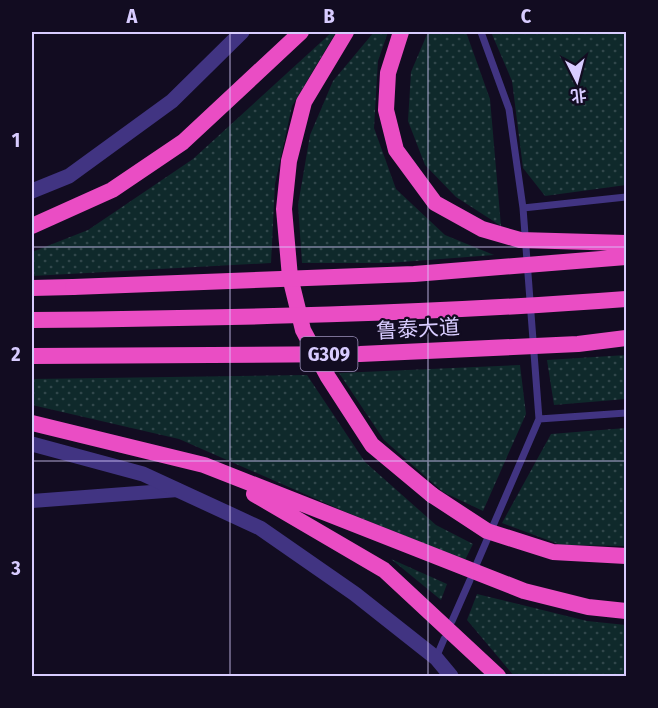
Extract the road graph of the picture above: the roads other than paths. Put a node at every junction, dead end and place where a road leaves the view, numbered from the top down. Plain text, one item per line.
1 (242, 32) edge
2 (301, 32) edge
3 (346, 32) edge
4 (401, 32) edge
5 (481, 32) edge
6 (32, 191) edge
7 (627, 197) edge
8 (523, 208) junction
9 (32, 226) edge
10 (627, 243) edge
11 (627, 257) edge
12 (32, 288) edge
13 (627, 298) edge
14 (32, 320) edge
15 (627, 338) edge
16 (32, 357) edge
17 (627, 412) edge
18 (539, 419) junction
19 (32, 423) edge
20 (32, 444) edge
21 (204, 465) junction
22 (177, 490) junction
23 (32, 501) edge
24 (627, 556) edge
25 (477, 563) dead end
26 (470, 580) dead end
27 (627, 611) edge
28 (452, 621) dead end
29 (444, 639) dead end
30 (436, 658) junction
31 (451, 676) edge
32 (498, 676) edge

1 - 6 street
2 - 9 highway
3 - 24 highway, bridge
4 - 10 highway, bridge
5 - 8 lane
7 - 8 lane
8 - 18 lane
11 - 12 highway, bridge
13 - 14 highway, 鲁泰大道 / G309, bridge
15 - 16 highway, 鲁泰大道 / G309, bridge
17 - 18 lane
18 - 25 lane
19 - 21 highway
20 - 22 street
21 - 27 highway
21 - 32 highway
22 - 23 street
22 - 30 street
26 - 28 lane
29 - 30 lane
30 - 31 street

